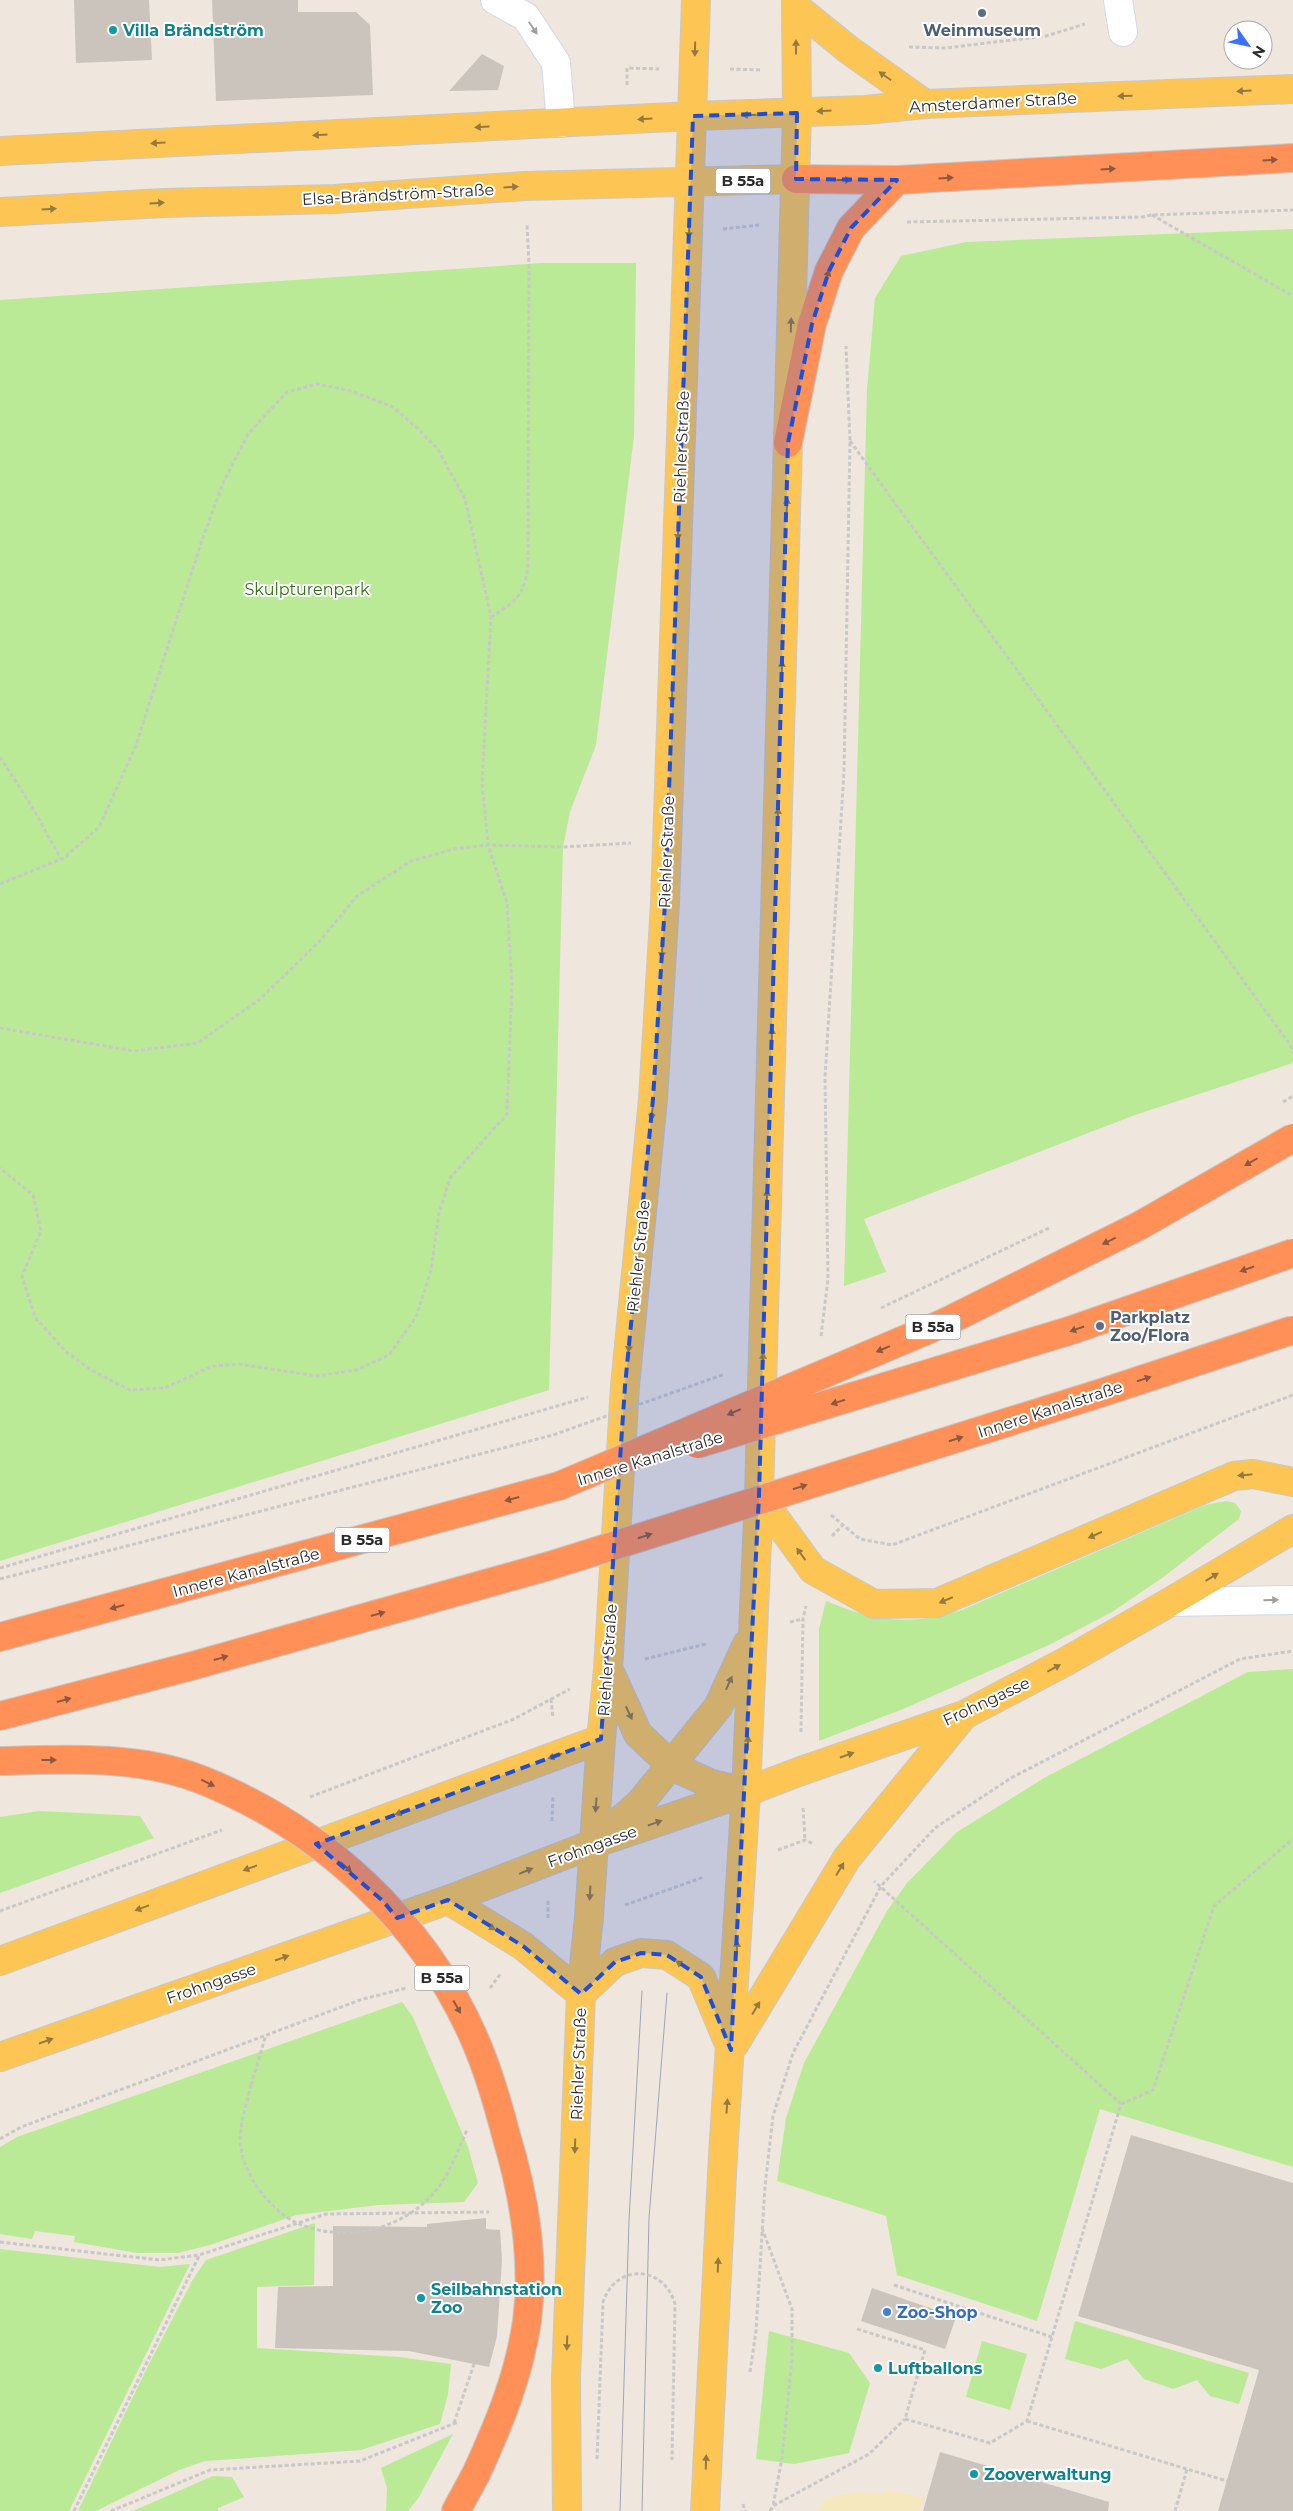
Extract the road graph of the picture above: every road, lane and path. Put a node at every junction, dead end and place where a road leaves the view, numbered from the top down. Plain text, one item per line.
1 (495, 0) edge
2 (696, 0) edge
3 (796, 3) edge
4 (1121, 15) edge
5 (903, 47) dead end
6 (1293, 88) edge
7 (925, 104) junction
8 (797, 113) junction
9 (693, 116) junction
10 (562, 123) junction
11 (0, 151) edge
12 (1293, 158) edge
13 (796, 180) junction
14 (897, 180) junction
15 (691, 182) junction
16 (1293, 210) edge
17 (0, 212) edge
18 (1151, 215) junction
19 (794, 221) junction
20 (902, 222) dead end
21 (527, 224) dead end
22 (689, 232) junction
23 (1293, 296) edge
24 (846, 338) dead end
25 (850, 441) junction
26 (788, 443) junction
27 (491, 617) junction
28 (0, 757) edge
29 (667, 841) junction
30 (488, 846) junction
31 (61, 859) junction
32 (0, 884) edge
33 (0, 1028) edge
34 (1292, 1045) edge
35 (1293, 1053) edge
36 (1293, 1096) edge
37 (1278, 1106) dead end
38 (1293, 1138) edge
39 (0, 1168) edge
40 (1054, 1225) dead end
41 (1293, 1254) edge
42 (873, 1312) dead end
43 (1293, 1330) edge
44 (822, 1337) dead end
45 (814, 1341) dead end
46 (820, 1345) dead end
47 (731, 1372) dead end
48 (625, 1386) junction
49 (1293, 1395) edge
50 (1293, 1482) edge
51 (559, 1486) junction
52 (759, 1496) junction
53 (828, 1513) dead end
54 (1293, 1528) edge
55 (0, 1568) edge
56 (0, 1579) edge
57 (1293, 1600) edge
58 (1170, 1602) junction
59 (803, 1619) dead end
60 (752, 1632) junction
61 (0, 1637) edge
62 (1293, 1651) edge
63 (608, 1669) junction
64 (551, 1699) dead end
65 (964, 1715) junction
66 (0, 1716) edge
67 (600, 1739) junction
68 (555, 1756) junction
69 (0, 1761) edge
70 (672, 1766) junction
71 (800, 1770) junction
72 (746, 1792) junction
73 (222, 1825) dead end
74 (230, 1830) dead end
75 (1293, 1839) edge
76 (593, 1844) junction
77 (549, 1861) junction
78 (742, 1863) junction
79 (881, 1886) junction
80 (448, 1900) junction
81 (589, 1917) junction
82 (523, 1946) junction
83 (0, 1961) edge
84 (488, 1990) dead end
85 (412, 1992) dead end
86 (581, 1994) junction
87 (266, 2036) junction
88 (731, 2050) junction
89 (0, 2057) edge
90 (1121, 2104) junction
91 (471, 2122) dead end
92 (0, 2139) edge
93 (497, 2213) dead end
94 (762, 2228) junction
95 (0, 2242) edge
96 (199, 2255) junction
97 (894, 2285) dead end
98 (857, 2329) dead end
99 (1052, 2337) junction
100 (474, 2364) dead end
101 (750, 2378) dead end
102 (905, 2419) junction
103 (462, 2420) dead end
104 (1028, 2421) junction
105 (454, 2423) junction
106 (597, 2459) dead end
107 (672, 2460) dead end
108 (1187, 2469) junction
109 (1226, 2481) dead end
110 (773, 2506) junction
111 (74, 2511) edge
112 (111, 2511) edge
113 (456, 2511) edge
114 (567, 2511) edge
115 (705, 2511) edge
116 (770, 2511) edge
117 (1174, 2511) edge

1 -> 10 street
2 -> 9 main road, Riehler Straße
7 -> 3 main road
8 -> 3 main road
4 - 5 path
6 -> 7 main road, Amsterdamer Straße
7 -> 8 main road, Amsterdamer Straße
8 -> 9 main road, Amsterdamer Straße
8 - 13 main road
9 -> 10 main road
9 - 15 main road, Riehler Straße
10 -> 11 main road
14 -> 12 highway
13 -> 14 highway
13 - 15 main road, Elsa-Brändström-Straße / B 55a
13 - 19 main road
26 -> 14 highway
17 -> 15 main road, Elsa-Brändström-Straße
15 -> 22 main road, Riehler Straße
16 - 18 path
18 - 20 path
18 - 23 path
19 - 22 path
26 -> 19 main road
21 - 27 path
22 -> 29 main road, Riehler Straße
24 - 25 path
25 - 34 path
25 - 46 path
52 -> 26 main road
27 - 30 path
27 - 31 path
28 - 31 path
29 - 30 path
29 -> 48 main road, Riehler Straße
30 - 33 path
30 - 39 path
31 - 32 path
34 - 35 path
36 - 37 path, bridge
38 -> 51 highway, B 55a, bridge
40 - 42 path, bridge
41 -> 51 highway, Innere Kanalstraße / B 55a, bridge
66 -> 43 highway, Innere Kanalstraße, bridge
44 - 45 path
47 - 56 path, bridge
48 - 55 path
48 - 63 main road, Riehler Straße
49 - 53 path
50 -> 52 main road
51 -> 61 highway, Innere Kanalstraße / B 55a
52 - 60 main road
58 -> 54 main road, Frohngasse
58 -> 57 street
65 -> 58 main road, Frohngasse
59 - 71 path
70 -> 60 main road
72 -> 60 main road
62 - 79 path
63 - 67 main road, Riehler Straße
63 -> 70 main road
64 - 68 path
71 -> 65 main road, Frohngasse
88 -> 65 main road
67 - 68 main road
67 -> 76 main road, Riehler Straße
68 - 77 path
68 -> 83 main road
69 -> 113 highway, B 55a, bridge
70 - 72 main road
70 - 76 main road
71 - 72 main road, Frohngasse
71 - 78 path
76 -> 72 main road, Frohngasse
72 - 78 main road
73 - 74 path
75 - 90 path
76 - 77 main road, Frohngasse
76 -> 81 main road, Riehler Straße
80 -> 77 main road, Frohngasse
77 - 82 path
78 - 81 path
88 -> 78 main road
79 - 90 path
79 - 94 path
80 -> 82 main road
89 -> 80 main road, Frohngasse
81 - 86 main road, Riehler Straße
82 - 84 path
82 - 86 main road
85 - 87 path
88 -> 86 main road
86 -> 114 main road, Riehler Straße
87 - 91 path, bridge
87 - 92 path
115 -> 88 main road
90 - 99 path
93 - 96 path
94 - 101 path
94 - 110 path
95 - 96 path
96 - 111 path
97 - 99 path
98 - 102 path
99 - 104 path
100 - 105 path
102 - 104 path
102 - 110 path
103 - 105 path
104 - 108 path
105 - 112 path
106 - 107 path, bridge
108 - 109 path
108 - 117 path
110 - 116 path

